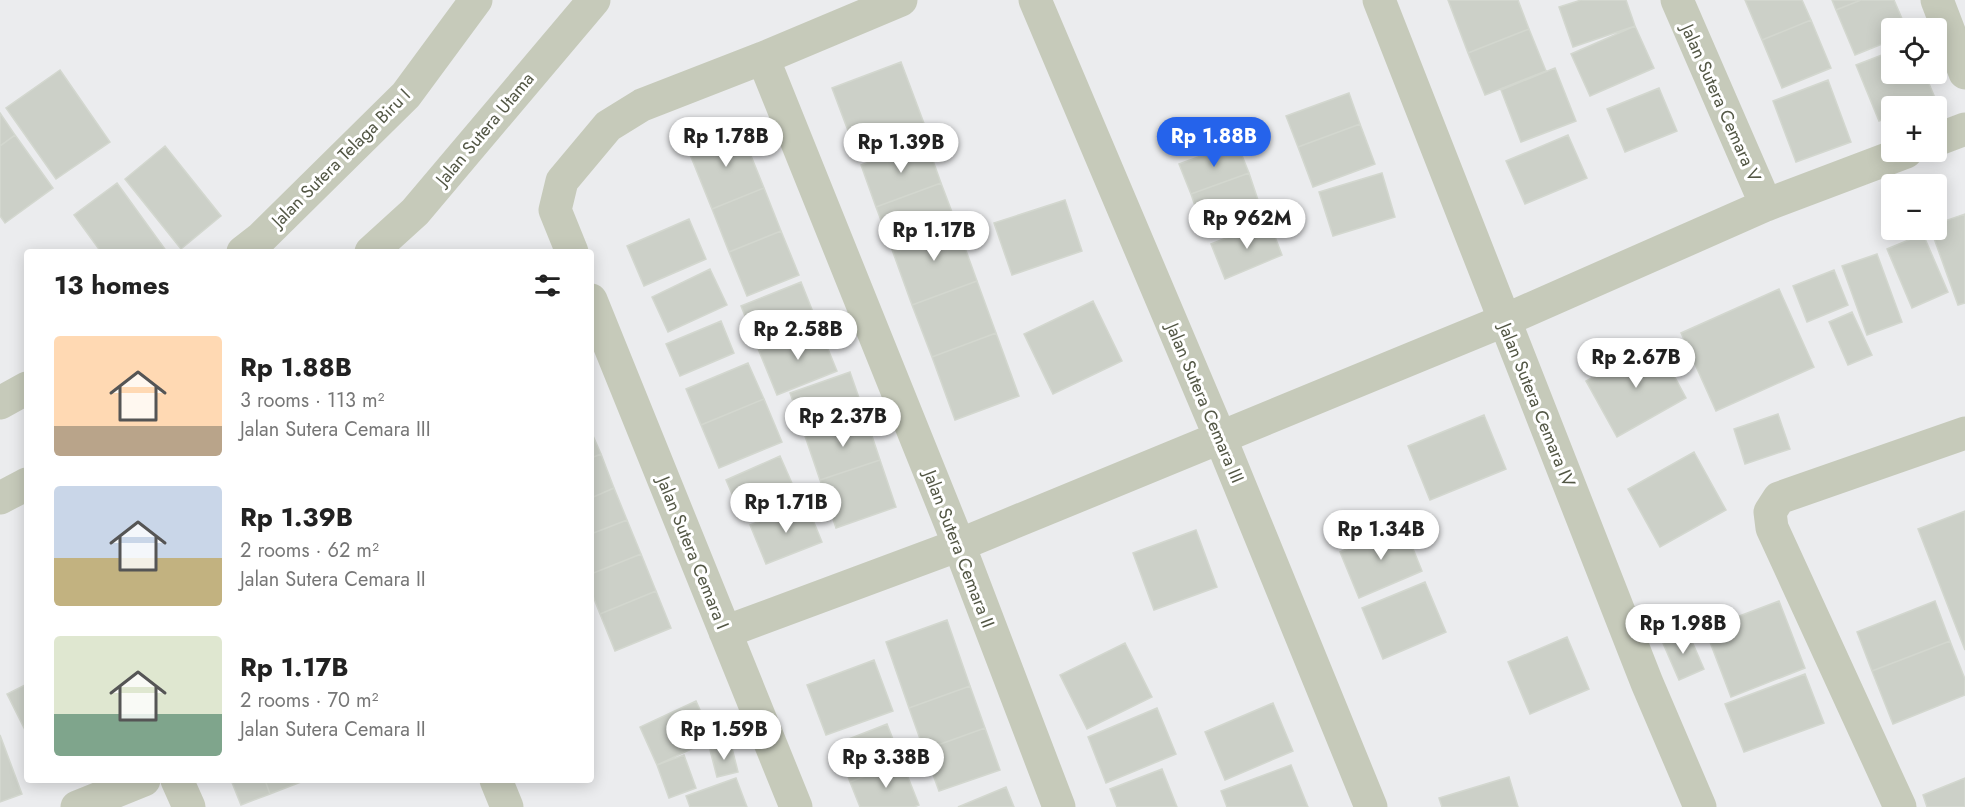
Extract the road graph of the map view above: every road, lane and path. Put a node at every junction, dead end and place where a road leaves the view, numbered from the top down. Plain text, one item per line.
1 (476, 0) edge
2 (594, 0) edge
3 (901, 0) edge
4 (1035, 0) edge
5 (1379, 0) edge
6 (1677, 0) edge
7 (1937, 0) edge
8 (763, 58) junction
9 (1965, 73) edge
10 (1965, 129) edge
11 (1947, 136) edge
12 (1881, 162) edge
13 (1766, 206) junction
14 (247, 249) edge
15 (374, 249) edge
16 (571, 249) edge
17 (594, 307) edge
18 (1503, 321) junction
19 (24, 390) edge
20 (0, 404) edge
21 (1965, 432) edge
22 (1220, 437) junction
23 (24, 486) edge
24 (0, 498) edge
25 (959, 545) junction
26 (725, 632) junction
27 (137, 783) edge
28 (178, 783) edge
29 (497, 783) edge
30 (77, 807) edge
31 (189, 807) edge
32 (507, 807) edge
33 (796, 807) edge
34 (1059, 807) edge
35 (1371, 807) edge
36 (1700, 807) edge
37 (1900, 807) edge

1 - 14 street, Jalan Sutera Telaga Biru I
2 - 15 street, Jalan Sutera Utama
3 - 8 street
4 - 22 street, Jalan Sutera Cemara III
5 - 18 street, Jalan Sutera Cemara IV
6 - 13 street, Jalan Sutera Cemara V
7 - 9 street
8 - 16 street
8 - 25 street, Jalan Sutera Cemara II
10 - 11 street
12 - 13 street
13 - 18 street
17 - 26 street, Jalan Sutera Cemara I
18 - 22 street
18 - 36 street, Jalan Sutera Cemara IV
19 - 20 street
21 - 37 street
22 - 25 street
22 - 35 street, Jalan Sutera Cemara III
23 - 24 street
25 - 26 street
25 - 34 street, Jalan Sutera Cemara II
26 - 33 street, Jalan Sutera Cemara I
27 - 30 street
28 - 31 street
29 - 32 street

